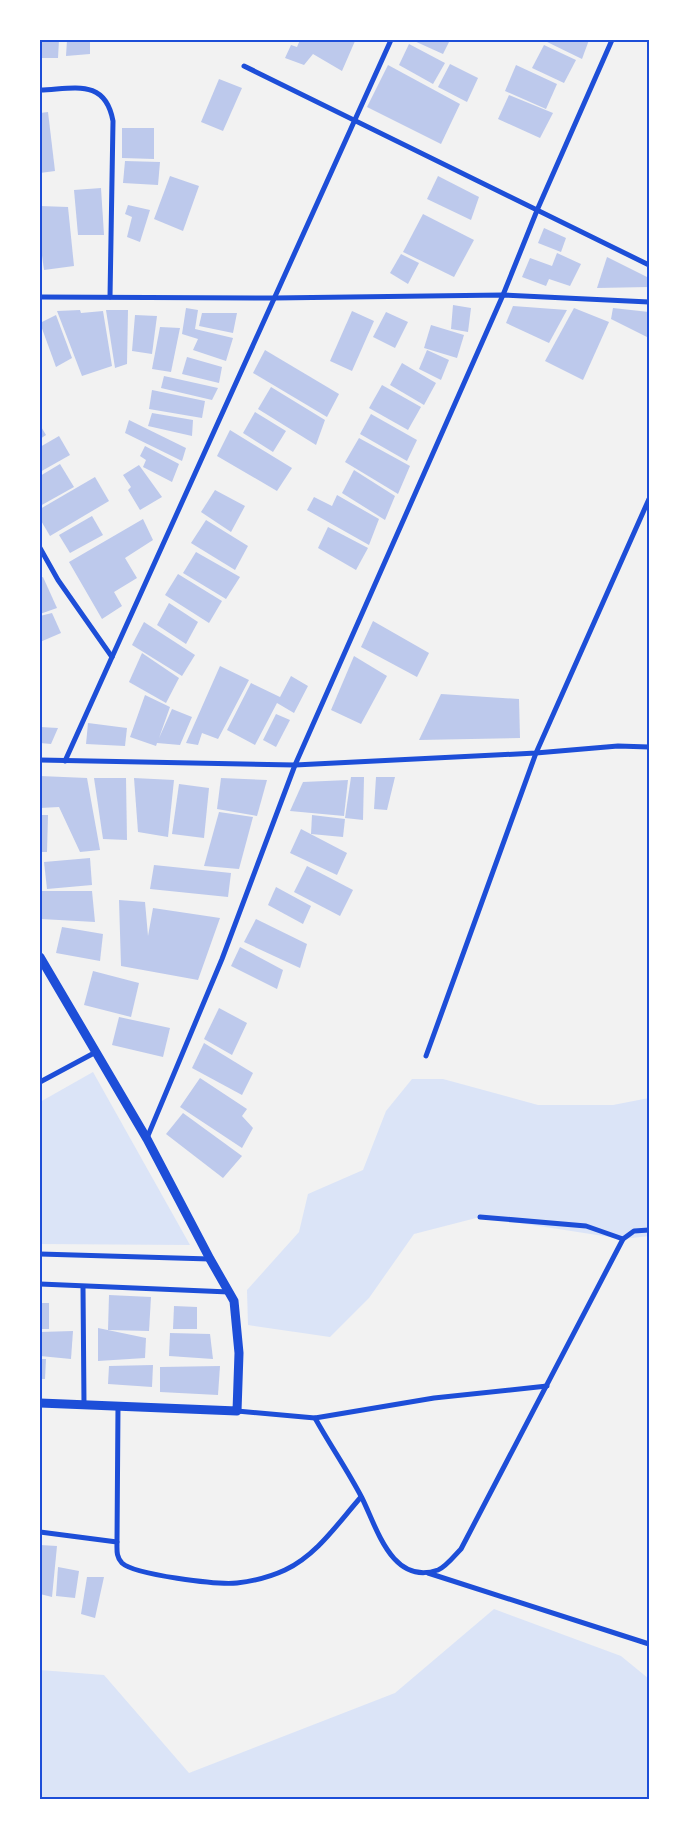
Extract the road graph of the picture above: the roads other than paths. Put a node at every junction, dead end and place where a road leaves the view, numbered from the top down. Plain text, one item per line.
1 (391, 40) edge
2 (612, 40) edge
3 (244, 66) dead end
4 (40, 90) edge
5 (355, 120) junction
6 (538, 208) junction
7 (649, 265) edge
8 (503, 295) junction
9 (40, 297) edge
10 (110, 297) junction
11 (274, 298) junction
12 (649, 302) edge
13 (649, 499) edge
14 (40, 548) edge
15 (112, 657) junction
16 (649, 747) edge
17 (536, 753) junction
18 (40, 760) edge
19 (65, 761) junction
20 (295, 765) junction
21 (40, 957) edge
22 (96, 1052) junction
23 (426, 1056) dead end
24 (40, 1082) edge
25 (147, 1139) junction
26 (480, 1217) dead end
27 (649, 1230) edge
28 (622, 1239) junction
29 (40, 1254) edge
30 (210, 1259) junction
31 (40, 1284) edge
32 (83, 1287) junction
33 (229, 1292) junction
34 (547, 1386) junction
35 (40, 1403) edge
36 (84, 1404) junction
37 (118, 1406) junction
38 (237, 1411) junction
39 (315, 1418) junction
40 (361, 1497) junction
41 (40, 1532) edge
42 (117, 1542) junction
43 (425, 1572) junction
44 (649, 1644) edge

1 - 5 street
2 - 6 street
3 - 5 street
4 - 10 street
5 - 6 street
5 - 11 street
6 - 7 street
6 - 8 street
8 - 11 street
8 - 12 street
8 - 20 street
9 - 10 street
10 - 11 street
11 - 15 street
13 - 17 street
14 - 15 street
15 - 19 street
16 - 17 street
17 - 20 street
17 - 23 street
18 - 19 street
19 - 20 street
20 - 25 street
21 - 22 street
22 - 24 street
22 - 25 street
25 - 30 street
26 - 28 street
27 - 28 street
28 - 34 street
29 - 30 street
30 - 33 street
31 - 32 street
32 - 33 street
32 - 36 street
33 - 38 street
34 - 39 street
34 - 43 street
35 - 36 street
36 - 37 street
37 - 38 street
37 - 42 street
38 - 39 street
39 - 40 street
40 - 42 street
40 - 43 street
41 - 42 street
43 - 44 street

